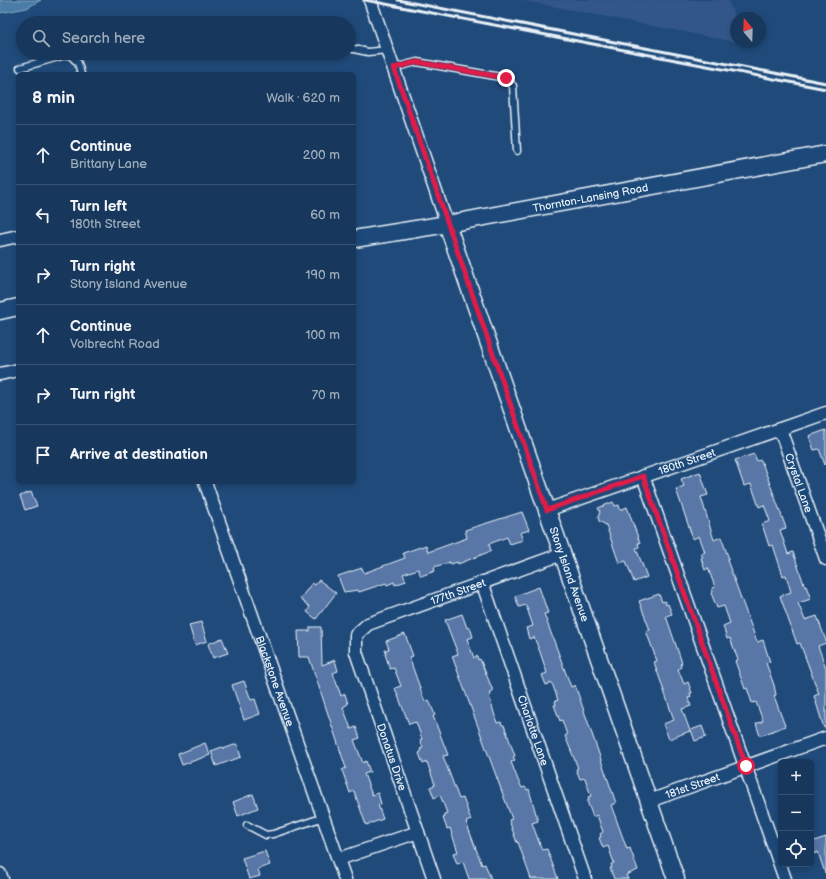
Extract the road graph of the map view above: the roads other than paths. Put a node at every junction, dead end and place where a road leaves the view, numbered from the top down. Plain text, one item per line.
1 (370, 0) edge
2 (356, 49) edge
3 (388, 50) junction
4 (48, 60) edge
5 (75, 60) edge
6 (20, 68) dead end
7 (394, 68) junction
8 (80, 72) edge
9 (517, 151) dead end
10 (826, 154) edge
11 (447, 224) junction
12 (16, 236) edge
13 (356, 238) edge
14 (0, 240) edge
15 (16, 307) edge
16 (0, 311) edge
17 (16, 370) edge
18 (0, 374) edge
19 (826, 413) edge
20 (780, 429) junction
21 (643, 476) junction
22 (206, 484) edge
23 (547, 510) junction
24 (562, 554) junction
25 (826, 559) edge
26 (482, 582) junction
27 (356, 635) joint
28 (826, 738) edge
29 (746, 766) junction
30 (649, 801) junction
31 (324, 817) junction
32 (247, 825) dead end
33 (418, 832) junction
34 (338, 859) junction
35 (0, 874) edge
36 (2, 879) edge
37 (345, 879) edge
38 (434, 879) edge
39 (585, 879) edge
40 (676, 879) edge
41 (786, 879) edge

1 - 3 street
2 - 3 lane
3 - 7 street
4 - 6 lane
5 - 8 lane
7 - 9 lane
7 - 11 street
10 - 11 street, Thornton-Lansing Road
11 - 13 street, Thornton-Lansing Road
11 - 23 street, Stony Island Avenue
12 - 14 street
15 - 16 street
17 - 18 street
19 - 20 street, 180th Street
20 - 21 street, 180th Street
20 - 25 street, Crystal Lane
21 - 23 street, 180th Street
21 - 29 street
22 - 31 street, Blackstone Avenue
23 - 24 street, Stony Island Avenue
24 - 26 street, 177th Street
24 - 30 street, Stony Island Avenue
26 - 27 street, 177th Street
26 - 39 street, Charlotte Lane
27 - 33 street, Donatus Drive
28 - 29 street, 181st Street
29 - 30 street, 181st Street
29 - 41 street
30 - 40 street, Stony Island Avenue
31 - 32 lane
31 - 34 street, Blackstone Avenue
33 - 34 street
33 - 38 street, Donatus Drive
34 - 37 street, Blackstone Avenue
35 - 36 street

